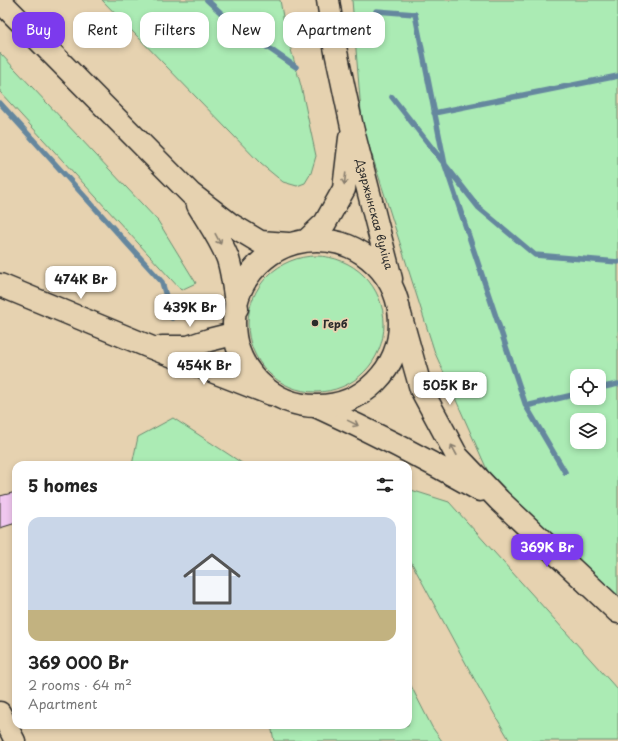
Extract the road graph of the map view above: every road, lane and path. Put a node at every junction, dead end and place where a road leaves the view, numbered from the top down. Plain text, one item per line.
1 (328, 0) edge
2 (0, 1) edge
3 (352, 127) junction
4 (191, 194) junction
5 (298, 242) junction
6 (0, 285) edge
7 (228, 304) junction
8 (398, 308) junction
9 (208, 323) dead end
10 (233, 334) junction
11 (150, 347) junction
12 (271, 394) junction
13 (318, 407) junction
14 (499, 500) junction
15 (618, 612) edge
16 (0, 712) edge
17 (15, 741) edge

1 - 3 main road, Дзяржынская вуліца
2 - 4 main road
3 -> 5 main road, Дзяржынская вуліца
3 - 8 main road, Дзяржынская вуліца
4 - 5 main road
4 -> 7 main road
5 - 7 main road
5 - 8 main road
6 - 11 main road
7 - 9 path
7 - 10 main road
8 - 13 main road
14 -> 8 main road
10 - 11 main road
10 - 12 main road
11 - 12 main road
12 - 13 main road
13 -> 14 main road
14 - 15 main road
16 - 17 street

